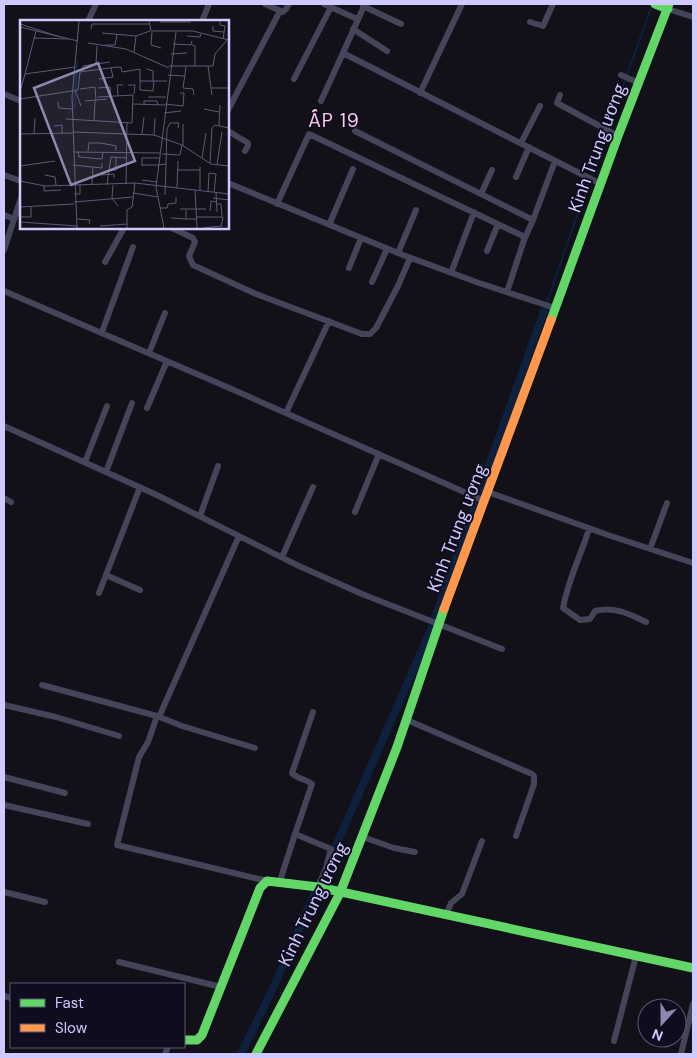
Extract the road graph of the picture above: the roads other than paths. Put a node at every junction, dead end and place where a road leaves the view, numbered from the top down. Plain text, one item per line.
1 (96, 4) edge
2 (209, 4) edge
3 (266, 4) edge
4 (289, 4) edge
5 (324, 4) edge
6 (462, 4) edge
7 (553, 4) edge
8 (364, 5) edge
9 (663, 6) edge
10 (331, 7) junction
11 (280, 11) junction
12 (693, 17) edge
13 (357, 19) junction
14 (88, 20) edge
15 (202, 20) edge
16 (530, 22) dead end
17 (401, 24) dead end
18 (353, 29) junction
19 (388, 51) dead end
20 (343, 53) junction
21 (621, 75) dead end
22 (294, 79) dead end
23 (639, 83) junction
24 (420, 93) junction
25 (4, 94) edge
26 (560, 96) dead end
27 (20, 101) edge
28 (321, 101) dead end
29 (540, 106) dead end
30 (229, 108) edge
31 (229, 131) edge
32 (354, 131) dead end
33 (616, 133) junction
34 (521, 143) junction
35 (529, 147) junction
36 (245, 152) dead end
37 (555, 161) junction
38 (353, 169) dead end
39 (492, 170) dead end
40 (4, 175) edge
41 (516, 178) dead end
42 (20, 181) edge
43 (229, 183) edge
44 (599, 183) junction
45 (481, 194) junction
46 (20, 201) edge
47 (277, 204) junction
48 (416, 210) dead end
49 (474, 212) junction
50 (4, 215) edge
51 (14, 219) junction
52 (533, 220) junction
53 (498, 224) junction
54 (328, 225) junction
55 (123, 229) edge
56 (174, 229) edge
57 (361, 238) junction
58 (524, 240) junction
59 (133, 248) dead end
60 (387, 249) junction
61 (4, 250) edge
62 (487, 251) dead end
63 (398, 253) junction
64 (410, 258) junction
65 (105, 262) dead end
66 (349, 268) dead end
67 (451, 273) junction
68 (372, 282) dead end
69 (4, 291) edge
70 (507, 292) junction
71 (549, 306) junction
72 (165, 313) dead end
73 (329, 322) junction
74 (102, 332) junction
75 (149, 353) junction
76 (167, 361) junction
77 (132, 403) dead end
78 (107, 406) dead end
79 (147, 408) dead end
80 (286, 413) junction
81 (4, 426) edge
82 (379, 454) junction
83 (85, 462) junction
84 (218, 466) dead end
85 (106, 472) junction
86 (140, 487) junction
87 (313, 487) dead end
88 (488, 492) junction
89 (4, 498) edge
90 (480, 500) junction
91 (11, 502) dead end
92 (667, 503) dead end
93 (354, 512) dead end
94 (200, 516) junction
95 (589, 528) junction
96 (239, 536) junction
97 (650, 549) junction
98 (282, 557) junction
99 (693, 563) edge
100 (106, 575) junction
101 (140, 590) dead end
102 (100, 593) dead end
103 (646, 622) dead end
104 (436, 624) junction
105 (502, 649) dead end
106 (42, 685) dead end
107 (4, 705) edge
108 (314, 712) dead end
109 (158, 717) junction
110 (406, 720) junction
111 (120, 736) dead end
112 (255, 748) dead end
113 (4, 777) edge
114 (65, 793) dead end
115 (4, 804) edge
116 (88, 824) dead end
117 (295, 834) junction
118 (516, 836) dead end
119 (364, 837) junction
120 (482, 841) dead end
121 (415, 852) dead end
122 (267, 881) junction
123 (280, 881) junction
124 (318, 887) junction
125 (4, 892) edge
126 (336, 892) junction
127 (45, 902) dead end
128 (446, 915) junction
129 (636, 956) junction
130 (119, 962) dead end
131 (693, 968) edge
132 (221, 987) junction
133 (693, 1004) edge
134 (185, 1040) edge
135 (614, 1041) dead end
136 (256, 1054) edge
137 (681, 1054) edge

1 - 14 street
2 - 15 street
3 - 11 street
4 - 11 street
5 - 10 street
6 - 24 street
7 - 16 street
8 - 13 street
8 - 17 street
9 - 12 street
9 - 23 street, Kinh Trung ương
10 - 13 street
10 - 22 street
11 - 30 street
13 - 18 street
18 - 19 street
18 - 20 street
20 - 24 street
20 - 28 street
21 - 23 street
23 - 33 street, Kinh Trung ương
24 - 34 street
25 - 27 street
26 - 33 street
29 - 34 street
31 - 36 street
32 - 45 street
33 - 44 street, Kinh Trung ương
34 - 35 street
35 - 37 street
35 - 41 street
37 - 44 street
37 - 52 street
38 - 54 street
39 - 45 street
40 - 42 street
43 - 47 street
44 - 71 street, Kinh Trung ương
45 - 52 street
46 - 51 street
47 - 49 street
47 - 54 street
48 - 63 street
49 - 53 street
49 - 67 street
50 - 51 street
51 - 61 street
52 - 58 street
53 - 58 street
53 - 62 street
54 - 57 street
55 - 65 street
56 - 73 street
57 - 60 street
57 - 66 street
58 - 70 street
59 - 74 street
60 - 63 street
60 - 68 street
63 - 64 street
64 - 67 street
64 - 73 street
67 - 70 street
69 - 74 street
70 - 71 street
71 - 88 street, Kinh Trung ương
72 - 75 street
73 - 80 street
74 - 75 street
75 - 76 street
76 - 79 street
76 - 80 street
77 - 85 street
78 - 83 street
80 - 82 street
81 - 83 street
82 - 90 street
82 - 93 street
83 - 85 street
84 - 94 street
85 - 86 street
86 - 94 street
86 - 100 street
87 - 98 street
88 - 90 street, Kinh Trung ương
88 - 95 street
89 - 91 street
90 - 104 street, Kinh Trung ương
92 - 97 street
94 - 96 street
95 - 97 street
95 - 103 street
96 - 98 street
96 - 109 street
97 - 99 street
98 - 104 street
100 - 101 street
100 - 102 street
104 - 105 street
104 - 110 street, Kinh Trung ương
106 - 109 street
107 - 111 street
108 - 117 street
109 - 112 street
109 - 122 street
110 - 118 street
110 - 119 street, Kinh Trung ương
113 - 114 street
115 - 116 street
117 - 123 street
117 - 124 street
119 - 121 street
119 - 126 street, Kinh Trung ương
120 - 128 street
122 - 123 street
122 - 132 street
123 - 124 street
124 - 126 street
125 - 127 street
126 - 128 street
126 - 136 street, Kinh Trung ương
128 - 129 street
129 - 131 street
129 - 135 street
130 - 132 street
132 - 134 street
133 - 137 street

